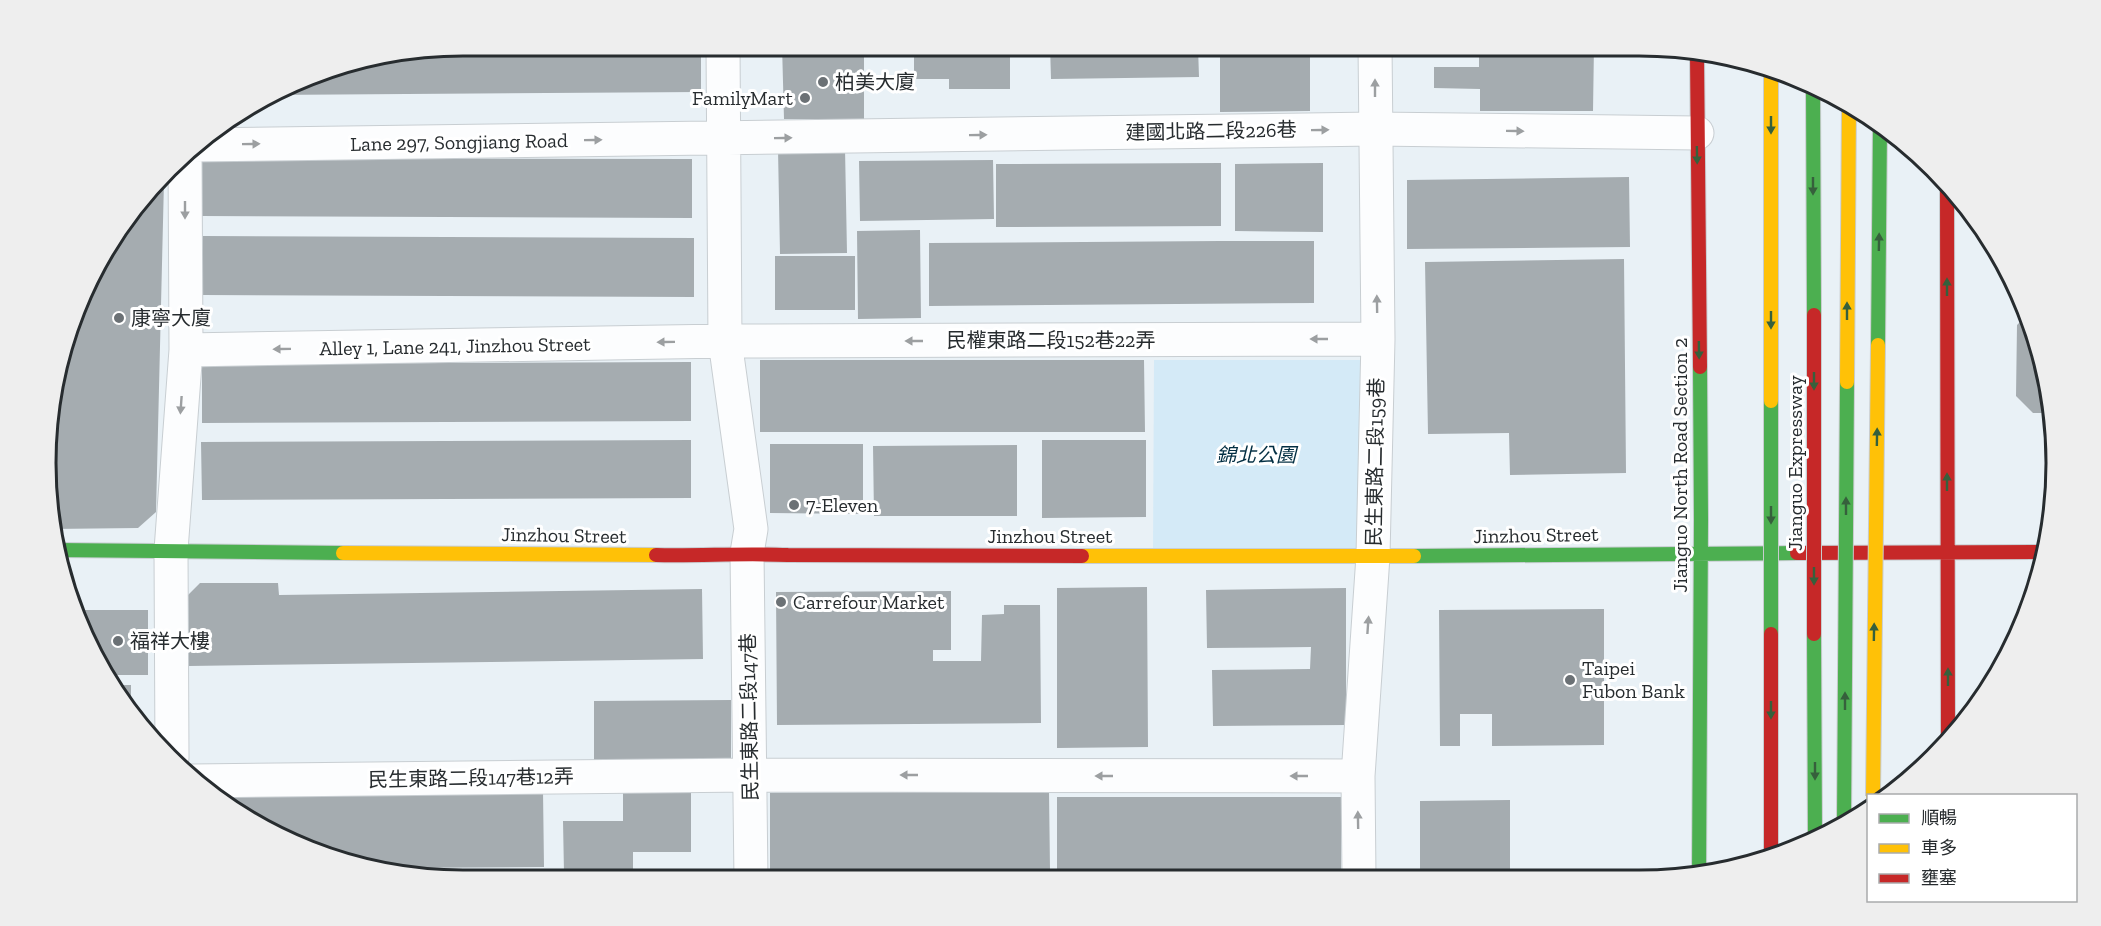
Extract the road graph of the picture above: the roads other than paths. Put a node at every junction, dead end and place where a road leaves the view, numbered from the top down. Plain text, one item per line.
1 (723, 56) edge
2 (1375, 56) edge
3 (1697, 60) edge
4 (1771, 78) edge
5 (1813, 96) edge
6 (1849, 114) edge
7 (1375, 129) junction
8 (1697, 133) junction
9 (1880, 136) edge
10 (724, 139) junction
11 (209, 145) edge
12 (185, 165) edge
13 (1947, 198) edge
14 (1378, 339) junction
15 (725, 341) junction
16 (186, 350) junction
17 (65, 550) edge
18 (171, 550) junction
19 (2036, 552) edge
20 (747, 553) junction
21 (1701, 553) junction
22 (1947, 553) junction
23 (1373, 556) junction
24 (1948, 727) edge
25 (172, 748) edge
26 (750, 775) junction
27 (1358, 776) junction
28 (209, 781) edge
29 (1873, 794) edge
30 (1844, 815) edge
31 (1815, 829) edge
32 (1771, 848) edge
33 (1699, 866) edge
34 (751, 870) edge
35 (1359, 870) edge

1 - 10 street, 民生東路二段147巷
7 -> 2 street, 民生東路二段159巷
3 - 8 main road, Jianguo North Road Section 2
4 -> 32 main road, bridge
5 -> 31 main road, Jianguo Expressway, bridge
30 -> 6 main road, bridge
7 -> 8 street, 建國北路二段226巷
10 -> 7 street, 建國北路二段226巷
14 -> 7 street, 民生東路二段159巷
8 -> 21 main road, Jianguo North Road Section 2
29 -> 9 main road, bridge
11 -> 10 street, Lane 297, Songjiang Road
10 - 15 street, 民生東路二段147巷
12 -> 16 street
22 -> 13 main road
14 -> 15 street, 民權東路二段152巷22弄
14 - 23 street, 民生東路二段159巷
15 -> 16 street, Alley 1, Lane 241, Jinzhou Street
15 - 20 street, 民生東路二段147巷
16 -> 18 street
17 - 18 main road, Jinzhou Street
18 - 20 main road, Jinzhou Street
18 - 25 street
19 - 22 main road, Jinzhou Street
20 - 23 main road, Jinzhou Street
20 - 26 street, 民生東路二段147巷
21 - 22 main road, Jinzhou Street
21 - 23 main road, Jinzhou Street
21 - 33 main road, Jianguo North Road Section 2
24 -> 22 main road
27 -> 23 street, 民生東路二段159巷
27 -> 26 street, 民生東路二段147巷12弄
26 - 28 street, 民生東路二段147巷12弄
26 - 34 street, 民生東路二段147巷
35 -> 27 street, 民生東路二段159巷

